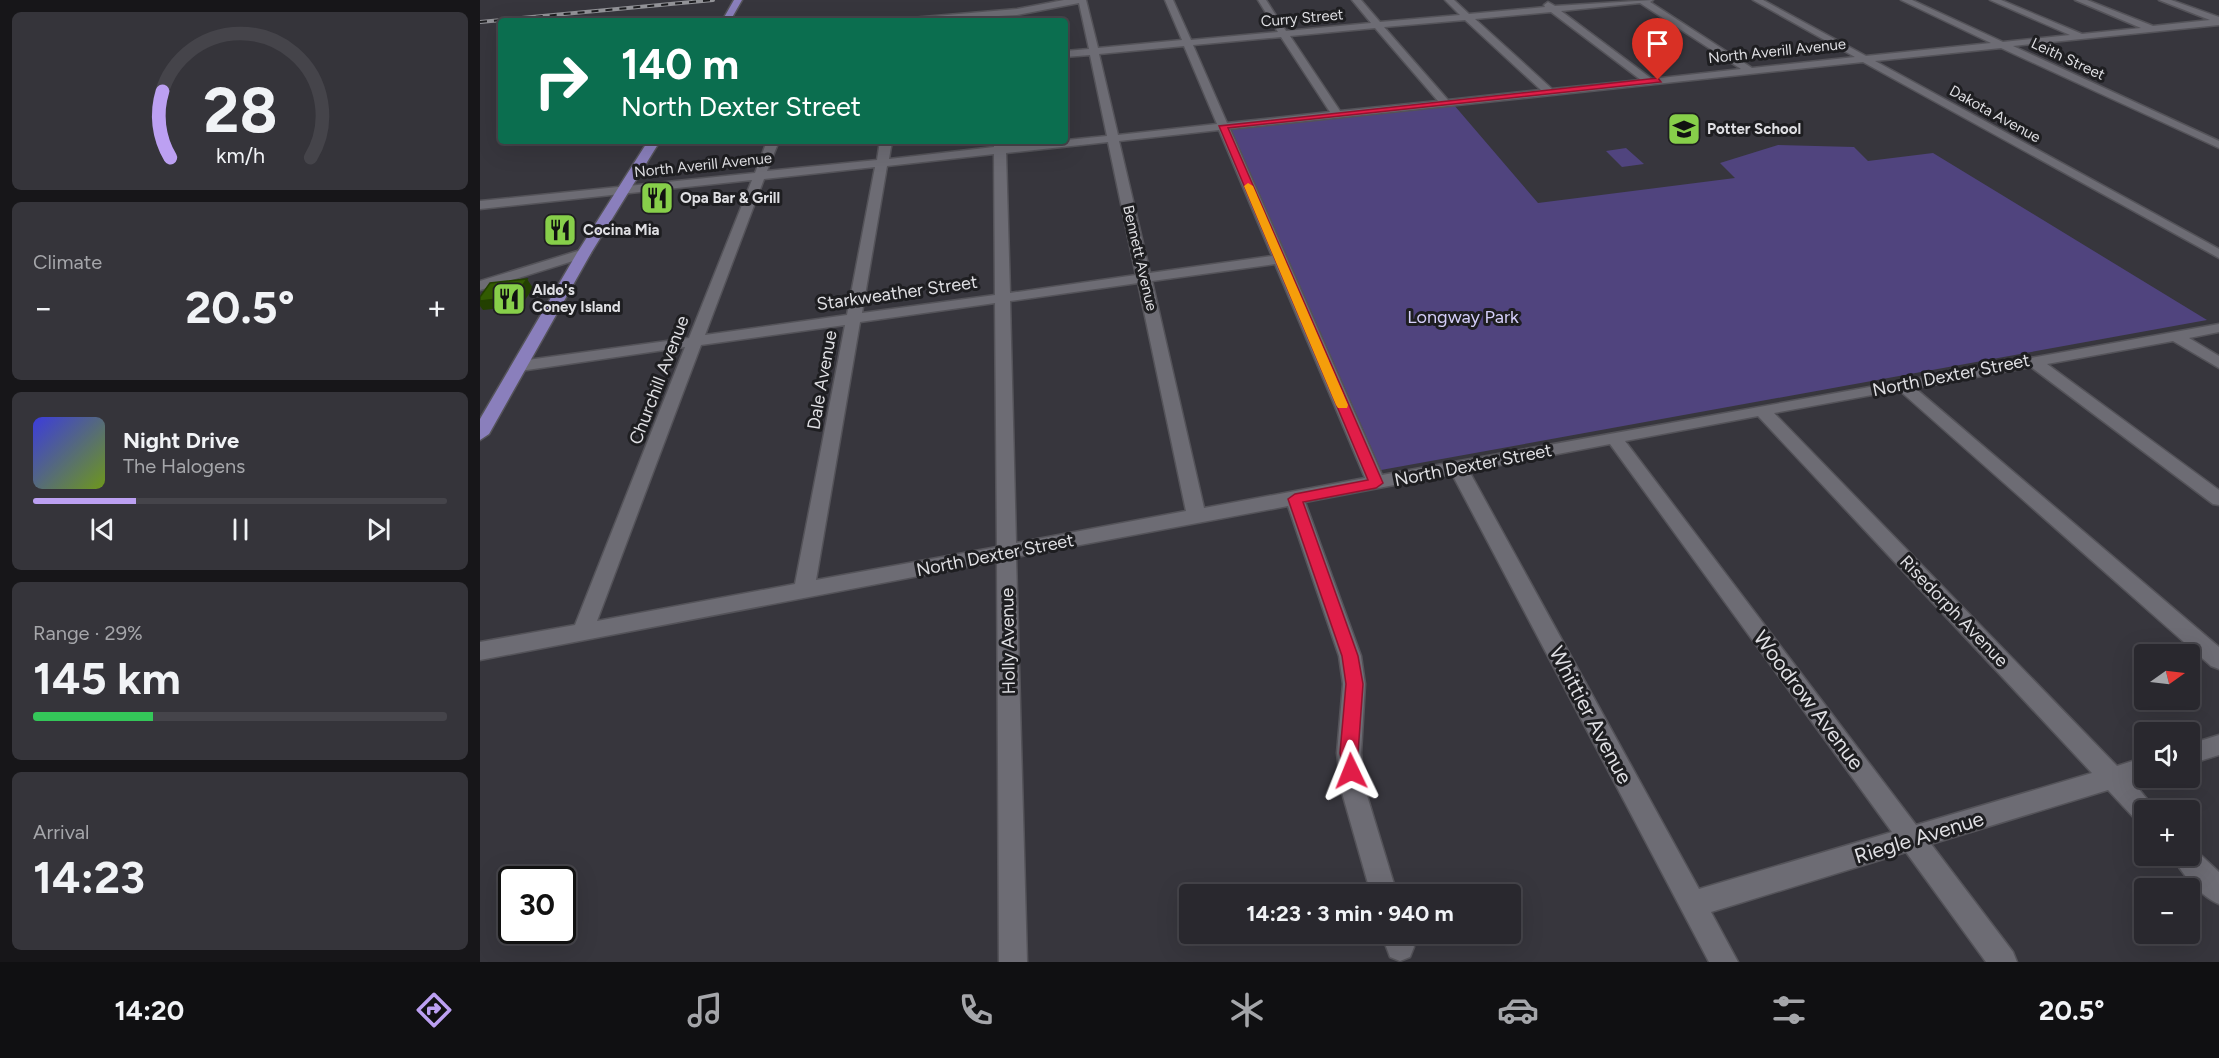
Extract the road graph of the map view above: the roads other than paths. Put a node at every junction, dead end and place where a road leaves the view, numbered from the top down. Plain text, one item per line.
1 (738, 0) edge
2 (1078, 0) edge
3 (1169, 0) edge
4 (1262, 0) edge
5 (1356, 0) edge
6 (1449, 0) edge
7 (1542, 0) edge
8 (1642, 0) edge
9 (1649, 0) edge
10 (1757, 0) edge
11 (1905, 0) edge
12 (1994, 0) edge
13 (2079, 0) edge
14 (2163, 0) edge
15 (1554, 8) junction
16 (1468, 16) junction
17 (997, 17) edge
18 (728, 18) edge
19 (976, 18) edge
20 (2219, 21) edge
21 (1378, 25) junction
22 (2152, 29) junction
23 (1285, 33) junction
24 (2080, 36) junction
25 (1187, 43) junction
26 (2001, 45) junction
27 (1093, 51) junction
28 (1068, 54) edge
29 (1863, 58) junction
30 (1750, 71) junction
31 (1649, 81) junction
32 (1548, 92) junction
33 (1445, 103) junction
34 (1336, 114) junction
35 (1223, 126) junction
36 (2219, 135) edge
37 (1112, 137) junction
38 (2201, 137) junction
39 (1068, 140) edge
40 (652, 144) edge
41 (772, 144) edge
42 (885, 144) edge
43 (1000, 145) edge
44 (2219, 145) edge
45 (882, 162) junction
46 (760, 175) junction
47 (624, 189) junction
48 (480, 205) edge
49 (584, 253) junction
50 (2219, 254) edge
51 (1279, 259) junction
52 (1145, 278) junction
53 (480, 286) edge
54 (1003, 298) junction
55 (853, 319) junction
56 (2219, 328) edge
57 (2174, 335) junction
58 (695, 341) junction
59 (2032, 360) junction
60 (2219, 363) edge
61 (520, 366) junction
62 (1902, 384) junction
63 (1762, 410) junction
64 (480, 434) edge
65 (1614, 438) junction
66 (1458, 468) junction
67 (1376, 483) junction
68 (1295, 499) junction
69 (2219, 499) edge
70 (1197, 517) junction
71 (1007, 553) junction
72 (804, 590) junction
73 (582, 633) junction
74 (480, 651) edge
75 (2219, 660) edge
76 (2219, 745) edge
77 (2200, 751) edge
78 (2134, 771) edge
79 (2113, 778) junction
80 (2134, 800) edge
81 (1913, 839) junction
82 (2196, 866) edge
83 (1381, 884) edge
84 (2219, 891) edge
85 (1693, 904) junction
86 (1013, 962) edge
87 (1724, 962) edge
88 (2003, 962) edge

1 - 18 main road
2 - 17 street
2 - 27 street, Bennett Avenue
3 - 25 street
4 - 23 street
5 - 21 street
6 - 16 street
7 - 15 street
8 - 9 street, Curry Street
8 - 15 street, Curry Street
8 - 30 street
10 - 29 street, Dakota Avenue
11 - 26 street, Leith Street
12 - 24 street
13 - 22 street
14 - 20 street
15 - 16 street, Curry Street
15 - 31 street
16 - 21 street, Curry Street
16 - 32 street
17 - 19 street
20 - 22 street, North Averill Avenue
21 - 23 street, Curry Street
21 - 33 street
22 - 24 street, North Averill Avenue
23 - 25 street, Curry Street
23 - 34 street
24 - 26 street, North Averill Avenue
25 - 27 street, Curry Street
25 - 35 street
26 - 29 street, North Averill Avenue
26 - 38 street, Leith Street
27 - 28 street, Curry Street
27 - 37 street, Bennett Avenue
29 - 30 street, North Averill Avenue
29 - 50 street, Dakota Avenue
30 - 31 street, North Averill Avenue
31 - 32 street, North Averill Avenue
32 - 33 street, North Averill Avenue
33 - 34 street, North Averill Avenue
34 - 35 street, North Averill Avenue
35 - 37 street, North Averill Avenue
35 - 51 street
36 - 38 street
37 - 39 street, North Averill Avenue
37 - 52 street, Bennett Avenue
38 - 44 street, Leith Street
40 - 47 main road
41 - 46 street, Churchill Avenue
42 - 45 street, Dale Avenue
43 - 45 street, North Averill Avenue
43 - 54 street, Holly Avenue
45 - 46 street, North Averill Avenue
45 - 55 street, Dale Avenue
46 - 47 street, North Averill Avenue
46 - 58 street, Churchill Avenue
47 - 48 street, North Averill Avenue
47 - 49 main road
49 - 53 street
49 - 61 main road
51 - 52 street, Starkweather Street
51 - 67 street
52 - 54 street, Starkweather Street
52 - 70 street, Bennett Avenue
54 - 55 street, Starkweather Street
54 - 71 street, Holly Avenue
55 - 58 street, Starkweather Street
55 - 72 street, Dale Avenue
56 - 57 street, North Dexter Street
57 - 59 street, North Dexter Street
57 - 60 street
58 - 61 street, Starkweather Street
58 - 73 street, Churchill Avenue
59 - 62 street, North Dexter Street
59 - 69 street
61 - 64 main road
62 - 63 street, North Dexter Street
62 - 75 street
63 - 65 street, North Dexter Street
63 - 79 street, Risedorph Avenue
65 - 66 street, North Dexter Street
65 - 81 street, Woodrow Avenue
66 - 67 street, North Dexter Street
66 - 85 street, Whittier Avenue
67 - 68 street, North Dexter Street
68 - 70 street, North Dexter Street
68 - 83 street
70 - 71 street, North Dexter Street
71 - 72 street, North Dexter Street
71 - 86 street, Holly Avenue
72 - 73 street, North Dexter Street
73 - 74 street, North Dexter Street
76 - 77 street
78 - 79 street, Riegle Avenue
79 - 80 street, Risedorph Avenue
79 - 81 street, Riegle Avenue
81 - 85 street, Riegle Avenue
81 - 88 street, Woodrow Avenue
82 - 84 street
85 - 87 street, Whittier Avenue

